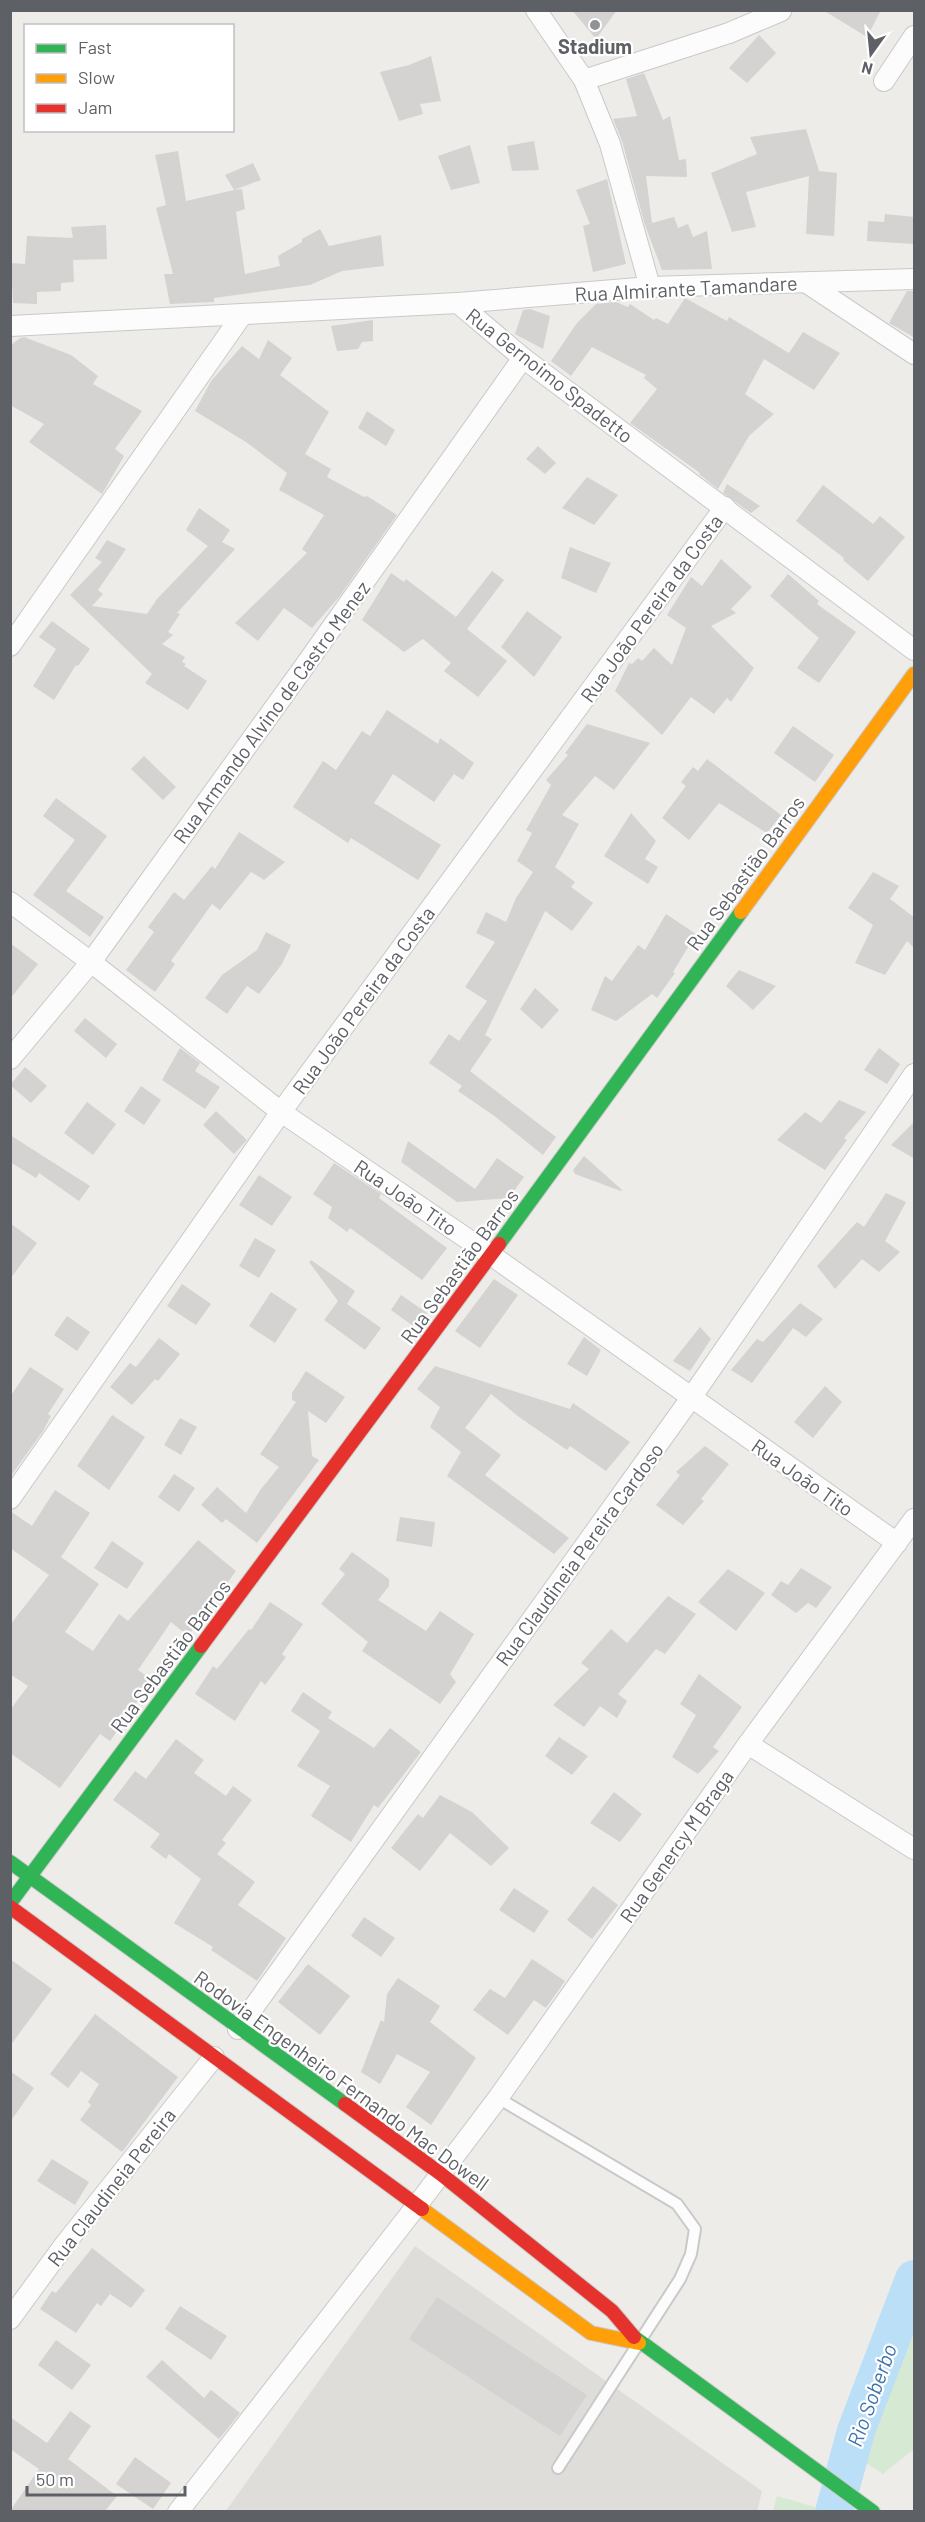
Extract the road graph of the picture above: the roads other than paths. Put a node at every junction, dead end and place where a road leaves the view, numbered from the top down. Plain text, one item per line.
1 (536, 10) edge
2 (781, 11) edge
3 (915, 36) edge
4 (584, 80) junction
5 (884, 81) dead end
6 (915, 279) edge
7 (807, 283) junction
8 (650, 287) junction
9 (458, 303) junction
10 (242, 315) junction
11 (10, 326) edge
12 (915, 354) edge
13 (523, 358) junction
14 (725, 507) junction
15 (10, 646) edge
16 (915, 650) edge
17 (915, 674) edge
18 (10, 903) edge
19 (91, 962) junction
20 (10, 1059) edge
21 (915, 1074) edge
22 (281, 1112) junction
23 (491, 1255) junction
24 (691, 1398) junction
25 (10, 1499) edge
26 (915, 1519) edge
27 (897, 1543) junction
28 (748, 1744) junction
29 (915, 1849) edge
30 (10, 1862) edge
31 (30, 1877) junction
32 (10, 1905) edge
33 (238, 2029) junction
34 (214, 2057) junction
35 (498, 2098) junction
36 (441, 2174) junction
37 (418, 2204) junction
38 (10, 2319) edge
39 (639, 2343) junction
40 (558, 2468) dead end
41 (871, 2510) edge
42 (178, 2511) edge

1 - 4 street
2 - 4 street
3 - 5 street
4 - 8 street
6 - 7 street, Rua Almirante Tamandare
7 - 8 street, Rua Almirante Tamandare
7 - 12 street
8 - 9 street, Rua Almirante Tamandare
9 - 10 street, Rua Gernoimo Spadetto
9 - 13 street, Rua Gernoimo Spadetto
10 - 11 street, Rua Gernoimo Spadetto
10 - 15 street
13 - 14 street, Rua Gernoimo Spadetto
13 - 19 street, Rua Armando Alvino de Castro Menez
14 - 16 street, Rua Gernoimo Spadetto
14 - 22 street, Rua João Pereira da Costa
17 - 23 main road, Rua Sebastião Barros
18 - 19 street, Rua João Tito
19 - 20 street, Rua Armando Alvino de Castro Menez
19 - 22 street, Rua João Tito
21 - 24 street, Rua Claudineia Pereira Cardoso
22 - 23 street, Rua João Tito
22 - 25 street, Rua João Pereira da Costa
23 - 24 street, Rua João Tito
23 - 31 main road, Rua Sebastião Barros
24 - 27 street, Rua João Tito
24 - 33 street, Rua Claudineia Pereira Cardoso
26 - 27 street, Rua Genercy M Braga
27 - 28 street, Rua Genercy M Braga
28 - 29 street
28 - 35 street, Rua Genercy M Braga
30 - 31 main road, Rodovia Engenheiro Fernando Mac Dowell
31 - 32 main road, Rua Sebastião Barros
31 - 33 main road, Rodovia Engenheiro Fernando Mac Dowell
32 - 34 main road, Rodovia Engenheiro Fernando Mac Dowell
33 - 36 main road, Rodovia Engenheiro Fernando Mac Dowell
34 - 37 main road, Rodovia Engenheiro Fernando Mac Dowell
34 - 38 street, Rua Claudineia Pereira
35 - 36 street, Rua Genercy M Braga
35 - 39 lane
36 - 37 street, Rua Genercy M Braga
36 - 39 main road, Rodovia Engenheiro Fernando Mac Dowell
37 - 39 main road, Rodovia Engenheiro Fernando Mac Dowell
37 - 42 street, Rua Genercy M Braga
39 - 40 lane
39 - 41 main road, Rodovia Engenheiro Fernando Mac Dowell

